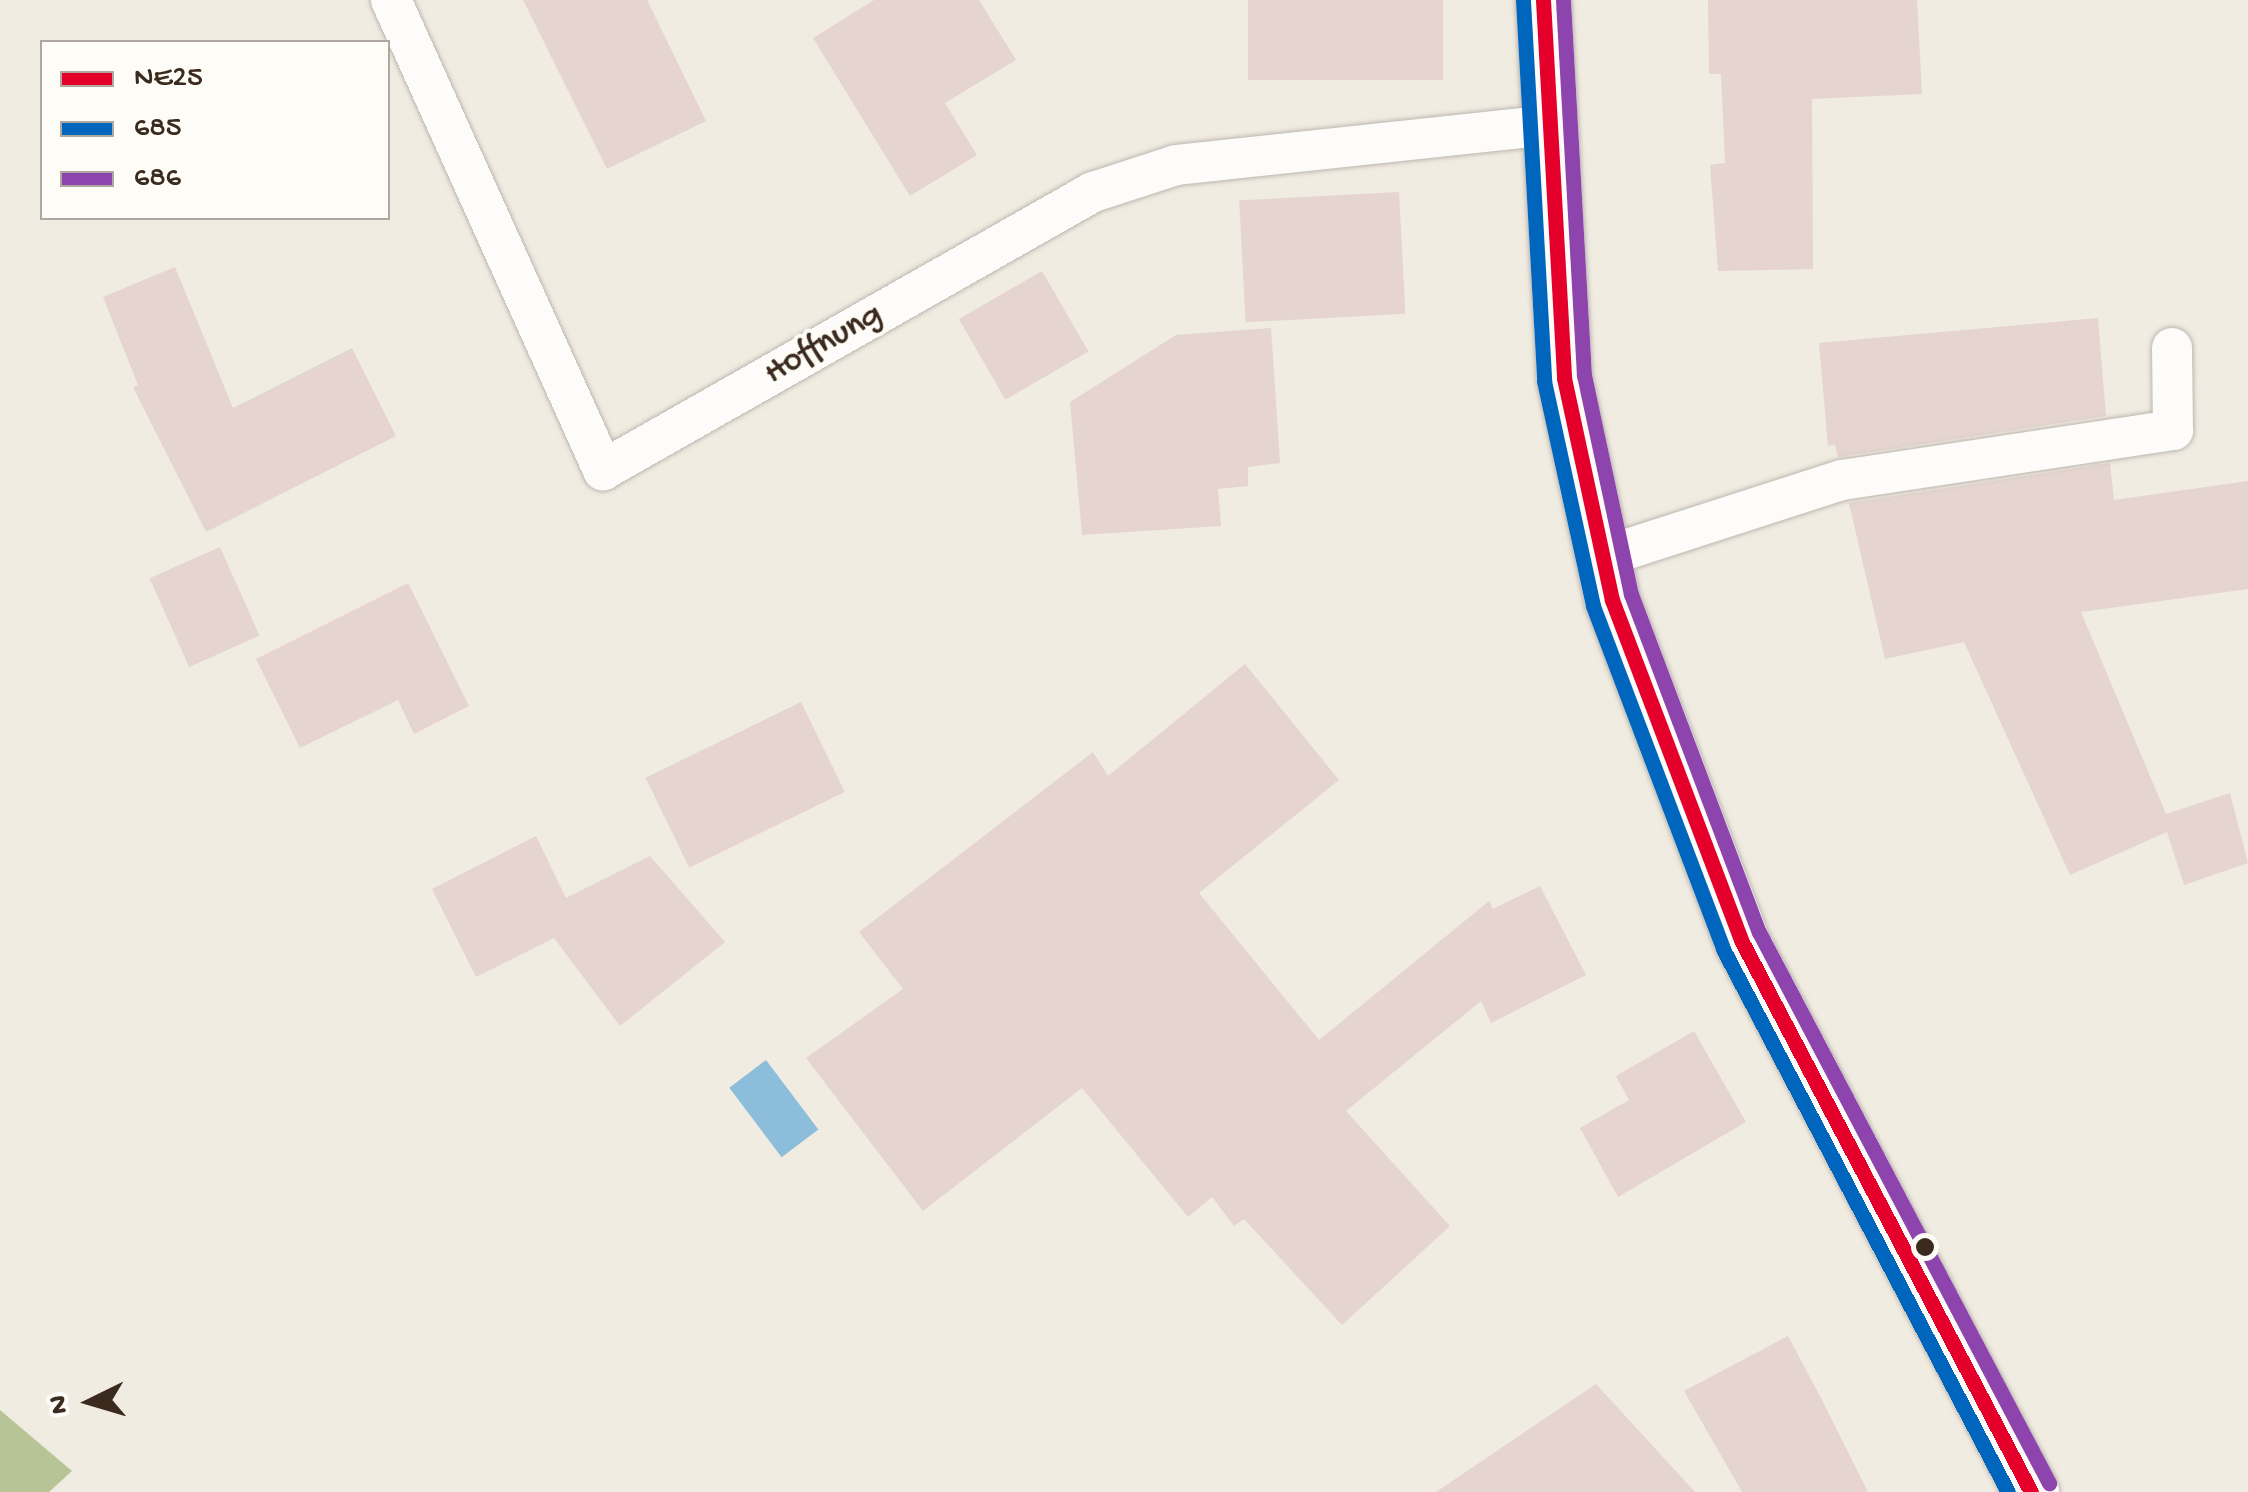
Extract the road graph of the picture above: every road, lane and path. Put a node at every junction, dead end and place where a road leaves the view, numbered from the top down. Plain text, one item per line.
1 (391, 0) edge
2 (1543, 0) edge
3 (1548, 125) junction
4 (2172, 348) dead end
5 (1603, 557) junction
6 (2031, 1492) edge

1 - 3 lane, Hoffnung
2 - 3 main road
3 - 5 main road
4 - 5 lane
5 - 6 main road

